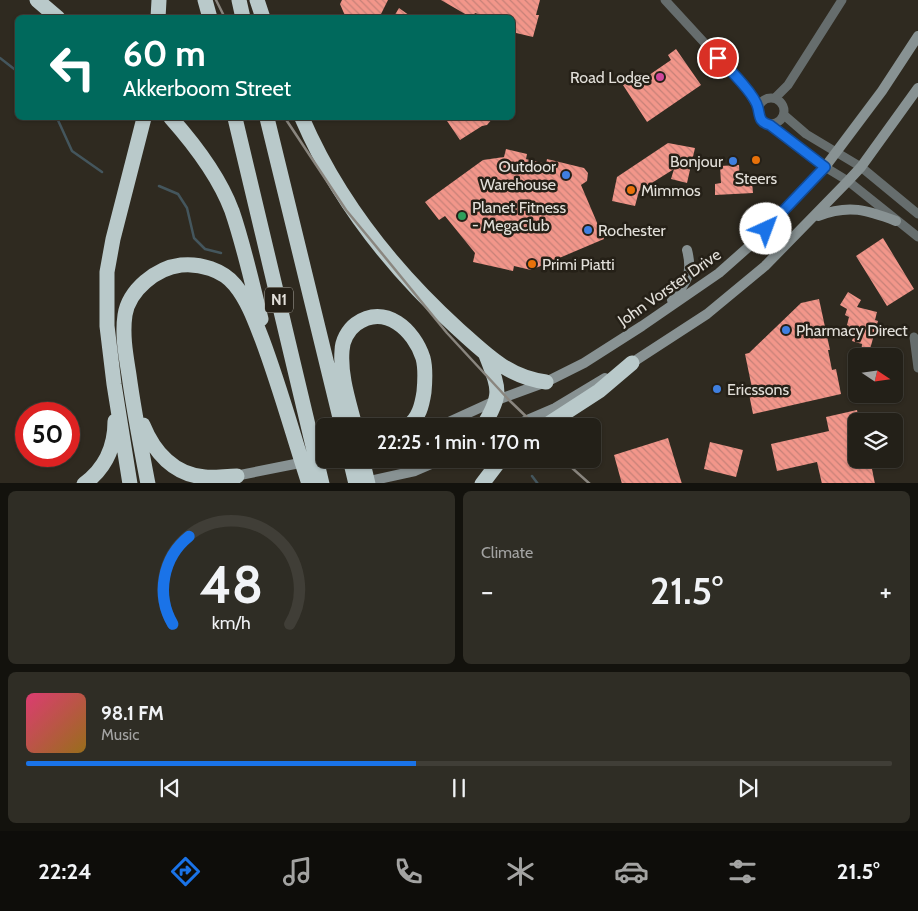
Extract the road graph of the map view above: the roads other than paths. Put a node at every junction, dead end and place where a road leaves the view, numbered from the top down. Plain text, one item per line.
1 (37, 0) edge
2 (159, 0) edge
3 (205, 0) edge
4 (239, 0) edge
5 (257, 0) edge
6 (665, 0) edge
7 (842, 0) edge
8 (54, 15) edge
9 (158, 15) edge
10 (209, 15) edge
11 (242, 15) edge
12 (262, 15) edge
13 (918, 36) edge
14 (746, 88) junction
15 (918, 88) edge
16 (775, 100) junction
17 (758, 108) junction
18 (784, 115) junction
19 (173, 120) edge
20 (234, 120) edge
21 (267, 120) edge
22 (303, 120) edge
23 (143, 121) edge
24 (770, 125) junction
25 (836, 152) junction
26 (861, 166) junction
27 (825, 167) junction
28 (848, 181) junction
29 (918, 214) edge
30 (814, 217) junction
31 (896, 221) junction
32 (918, 238) edge
33 (687, 250) dead end
34 (666, 309) junction
35 (914, 337) dead end
36 (486, 355) junction
37 (632, 363) junction
38 (918, 368) edge
39 (274, 369) junction
40 (546, 382) junction
41 (114, 384) junction
42 (497, 400) junction
43 (132, 401) junction
44 (340, 418) edge
45 (352, 418) edge
46 (415, 418) edge
47 (458, 418) edge
48 (487, 418) edge
49 (532, 418) edge
50 (557, 418) edge
51 (316, 460) edge
52 (352, 468) edge
53 (364, 468) edge
54 (422, 468) edge
55 (494, 468) edge
56 (236, 476) junction
57 (85, 483) edge
58 (130, 483) edge
59 (148, 483) edge
60 (203, 483) edge
61 (309, 483) edge
62 (322, 483) edge
63 (356, 483) edge
64 (365, 483) edge
65 (368, 483) edge
66 (483, 483) edge

1 - 8 highway
2 - 9 highway
3 - 10 highway
4 - 11 highway
5 - 12 highway
6 - 14 street
7 - 16 street
13 - 25 main road, John Vorster Drive
14 - 16 street
14 - 17 street
15 - 26 main road
16 - 17 street
16 - 18 street
17 - 24 street
18 - 24 street
18 - 25 street
19 - 39 highway
20 - 62 highway, N1
21 - 44 highway, N1
22 - 36 highway
23 - 41 highway
24 - 27 street
25 - 26 street
25 - 27 main road, John Vorster Drive
26 - 28 main road
26 - 29 street
27 - 28 street
27 - 34 main road, John Vorster Drive
28 - 30 main road
28 - 31 street
30 - 31 main road
30 - 37 main road
31 - 32 street
33 - 34 main road
34 - 40 main road, John Vorster Drive
35 - 38 street
36 - 40 highway
36 - 42 highway
37 - 49 main road
37 - 50 highway
39 - 43 highway
39 - 61 highway
40 - 42 main road, John Vorster Drive
41 - 57 highway
41 - 58 highway
42 - 47 main road, John Vorster Drive
42 - 48 highway
43 - 56 highway
43 - 59 highway
45 - 46 highway
51 - 56 main road
52 - 63 highway
53 - 65 highway
54 - 64 main road
55 - 66 highway
56 - 60 main road

